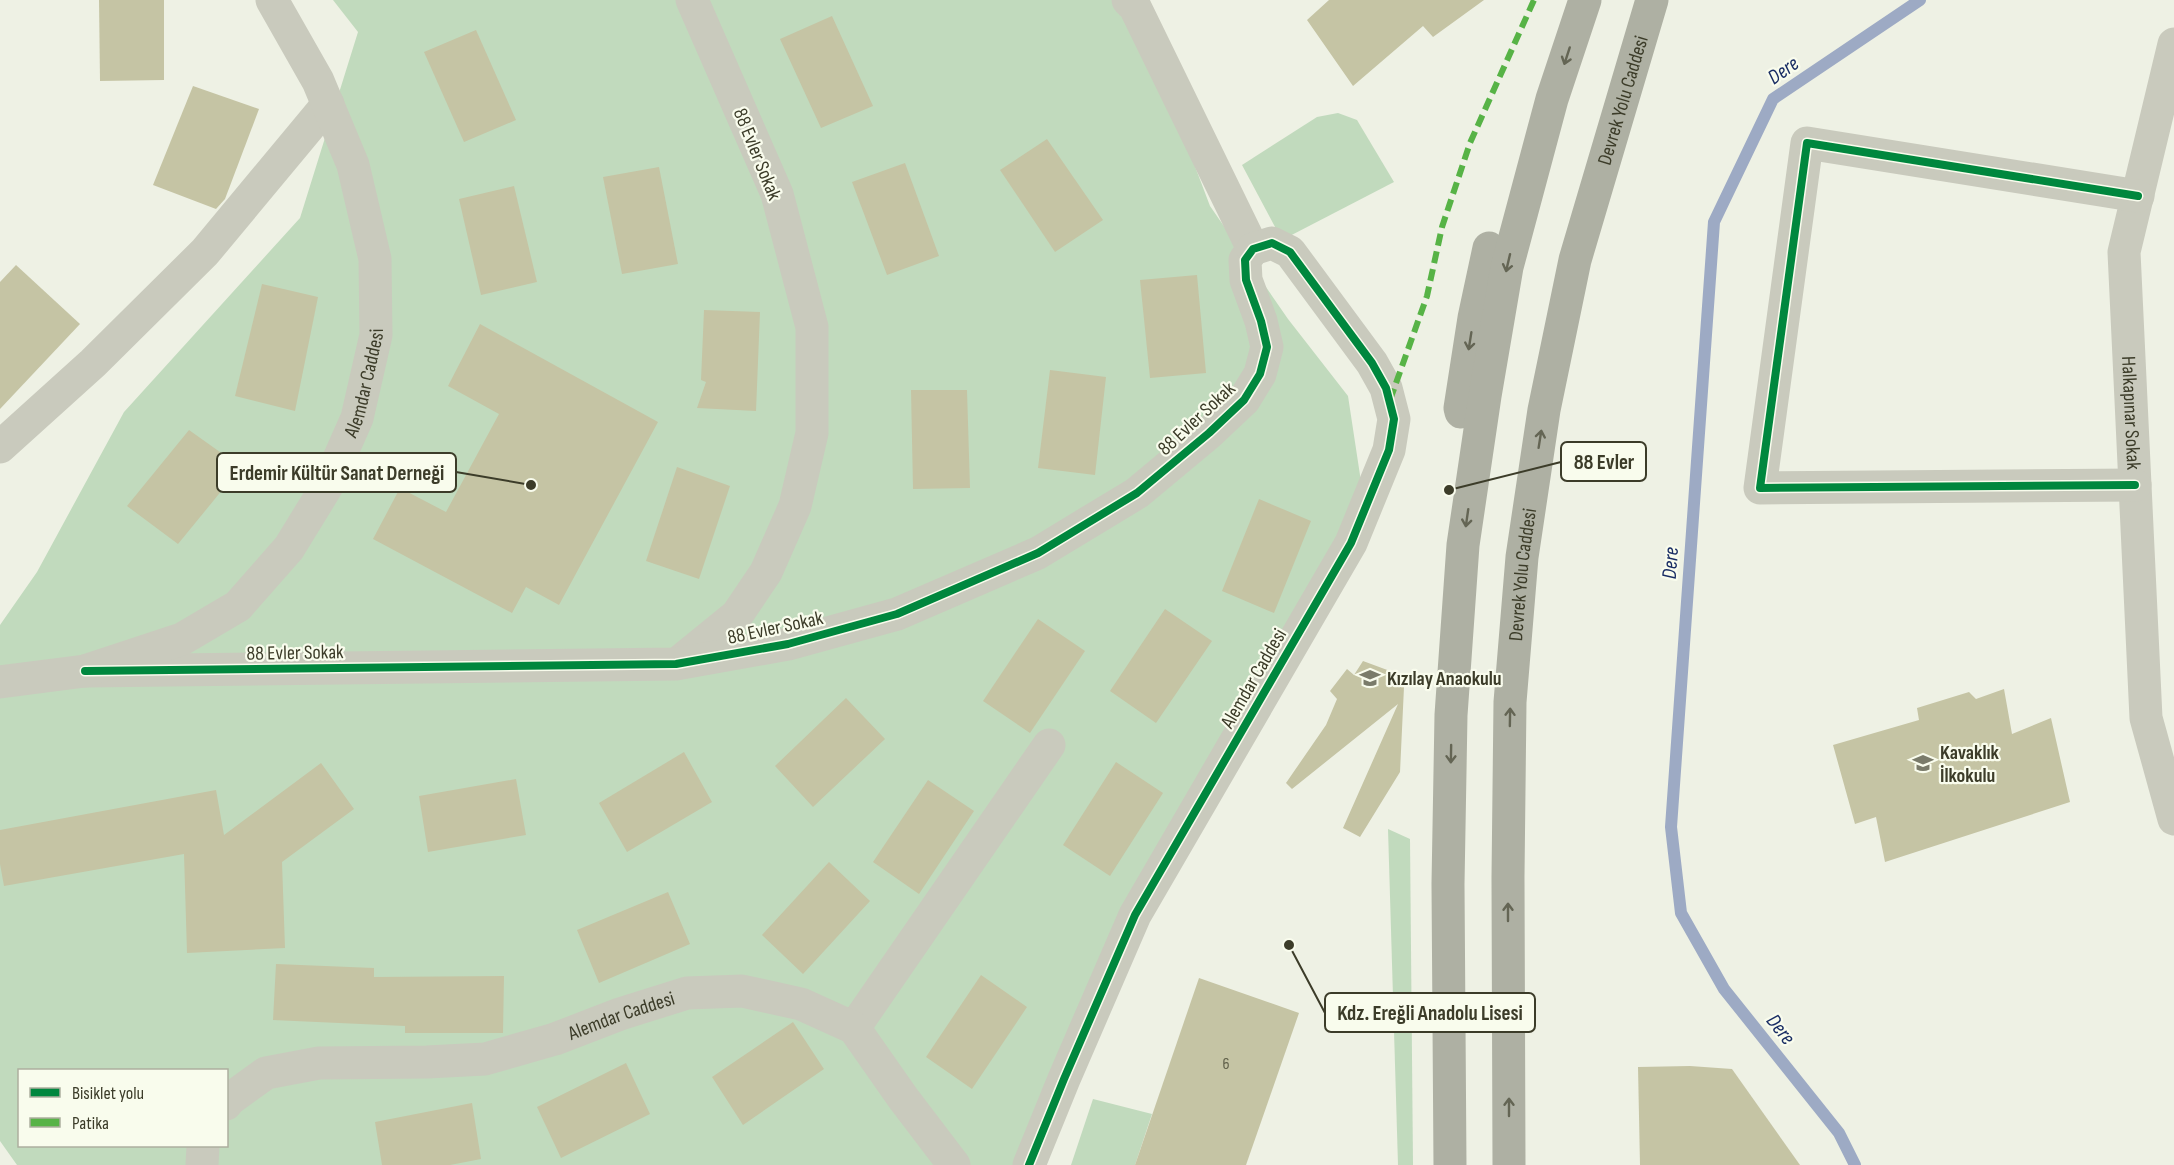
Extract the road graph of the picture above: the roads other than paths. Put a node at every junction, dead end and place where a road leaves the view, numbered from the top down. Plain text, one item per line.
1 (272, 0) edge
2 (692, 0) edge
3 (1128, 0) edge
4 (1585, 0) edge
5 (1652, 0) edge
6 (2174, 44) edge
7 (328, 104) junction
8 (2138, 196) junction
9 (1253, 249) junction
10 (0, 447) edge
11 (2135, 484) junction
12 (676, 664) junction
13 (85, 670) junction
14 (0, 682) edge
15 (1049, 745) dead end
16 (2174, 819) edge
17 (854, 1028) junction
18 (228, 1102) edge
19 (203, 1147) edge
20 (202, 1165) edge
21 (954, 1165) edge
22 (1029, 1165) edge
23 (1450, 1165) edge
24 (1509, 1165) edge

1 - 7 street, Alemdar Caddesi
2 - 12 street, 88 Evler Sokak
3 - 9 street
4 -> 23 highway
24 -> 5 highway, Devrek Yolu Caddesi
6 - 8 street, Halkapınar Sokak
7 - 10 street
7 - 13 street, Alemdar Caddesi
8 - 11 street, Halkapınar Sokak
8 - 11 street
9 - 12 street, 88 Evler Sokak
9 - 22 street, Alemdar Caddesi
11 - 16 street, Halkapınar Sokak
12 - 13 street, 88 Evler Sokak
13 - 14 street, Alemdar Caddesi
15 - 17 street
17 - 18 street, Alemdar Caddesi
17 - 21 street
19 - 20 street

